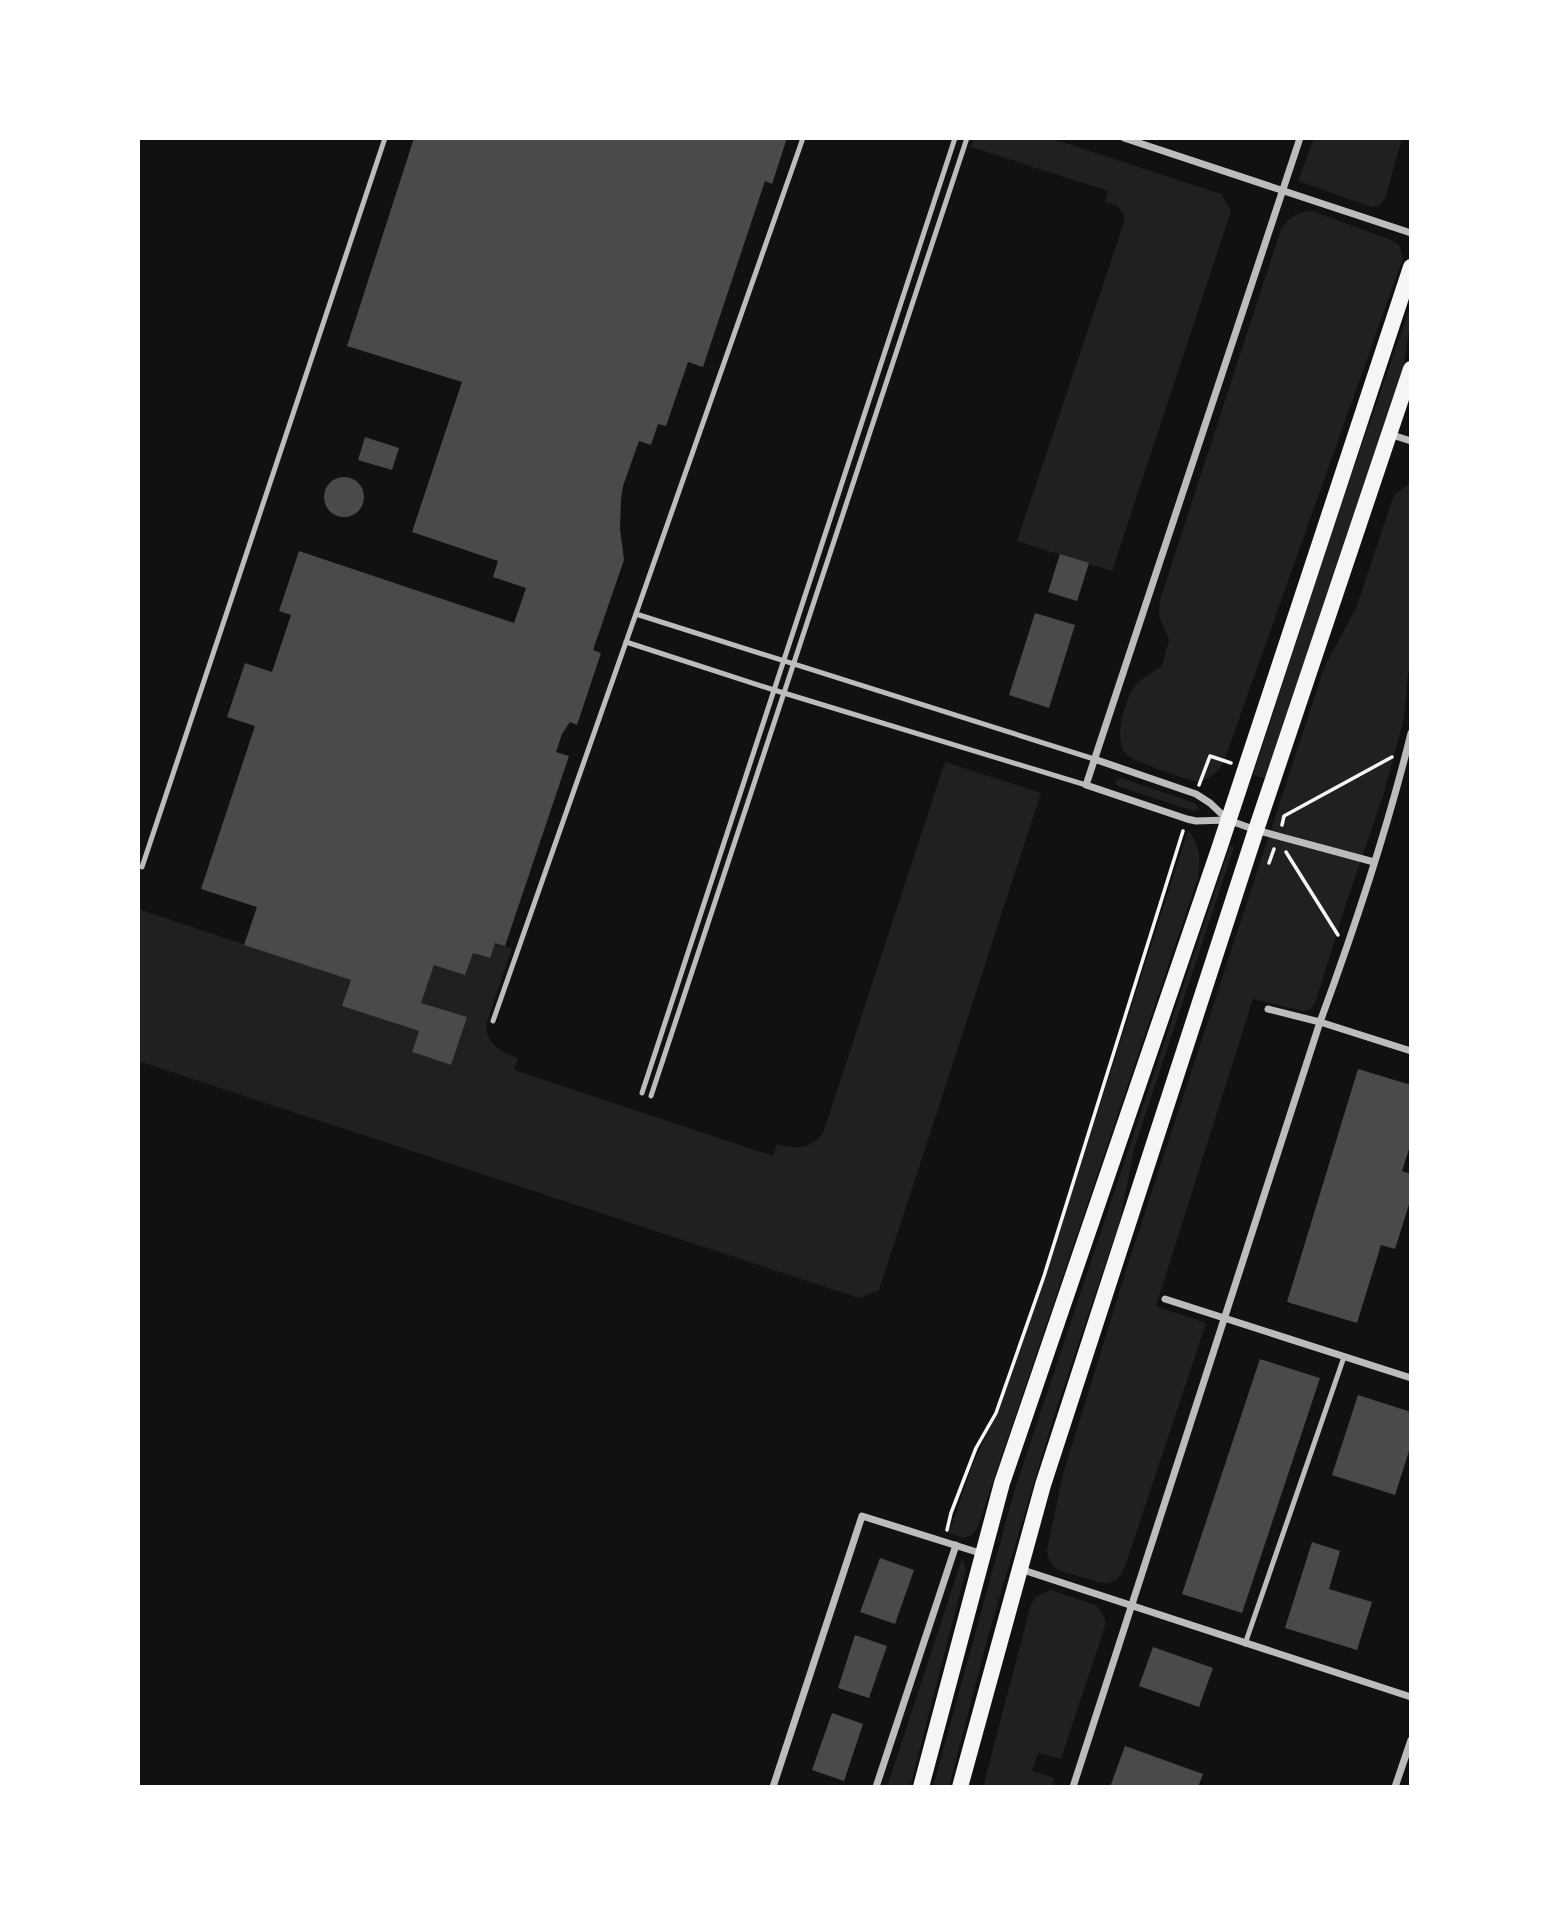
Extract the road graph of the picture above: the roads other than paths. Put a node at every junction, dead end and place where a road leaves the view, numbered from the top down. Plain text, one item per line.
1 (385, 138) edge
2 (803, 138) edge
3 (955, 138) edge
4 (967, 138) edge
5 (1124, 138) edge
6 (1300, 138) edge
7 (1282, 190) junction
8 (1411, 233) edge
9 (1411, 267) edge
10 (1411, 369) edge
11 (1389, 434) junction
12 (1411, 441) edge
13 (636, 614) junction
14 (626, 642) junction
15 (783, 662) junction
16 (794, 666) junction
17 (774, 690) junction
18 (784, 693) junction
19 (1411, 733) edge
20 (1409, 750) edge
21 (1094, 759) junction
22 (1086, 785) junction
23 (1228, 820) junction
24 (1256, 830) junction
25 (1374, 862) junction
26 (142, 867) dead end
27 (1268, 1009) dead end
28 (493, 1021) dead end
29 (1320, 1022) junction
30 (1411, 1051) edge
31 (642, 1093) dead end
32 (651, 1096) dead end
33 (1165, 1299) dead end
34 (1224, 1319) junction
35 (1344, 1357) junction
36 (1411, 1378) edge
37 (956, 1545) junction
38 (983, 1554) junction
39 (1019, 1568) junction
40 (1131, 1605) junction
41 (1245, 1644) junction
42 (1411, 1697) edge
43 (1411, 1740) edge
44 (773, 1787) edge
45 (876, 1787) edge
46 (921, 1787) edge
47 (960, 1787) edge
48 (1073, 1787) edge
49 (1395, 1787) edge

1 - 26 lane
2 - 13 lane
3 - 15 lane
4 - 16 lane
5 - 7 street
6 - 7 street
7 - 8 street
7 - 21 street
9 - 23 main road
10 - 11 main road
11 - 12 street
11 - 24 main road
13 - 14 lane
13 - 15 lane
14 - 17 lane
14 - 28 lane
15 - 16 lane
15 - 17 lane
16 - 18 lane
16 - 21 lane
17 - 18 lane
17 - 31 lane
18 - 22 lane
18 - 32 lane
19 - 20 street
20 - 25 street
21 - 22 street
21 - 23 street
22 - 23 street
23 - 24 street
23 - 38 main road
24 - 25 street
24 - 39 main road
25 - 29 street
27 - 29 street
29 - 30 street
29 - 34 street
33 - 34 street
34 - 35 street
34 - 40 street
35 - 36 street
35 - 41 lane
37 - 38 street
37 - 44 street
37 - 45 street
38 - 46 main road
39 - 40 street
39 - 47 main road
40 - 41 street
40 - 48 street
41 - 42 street
43 - 49 street

